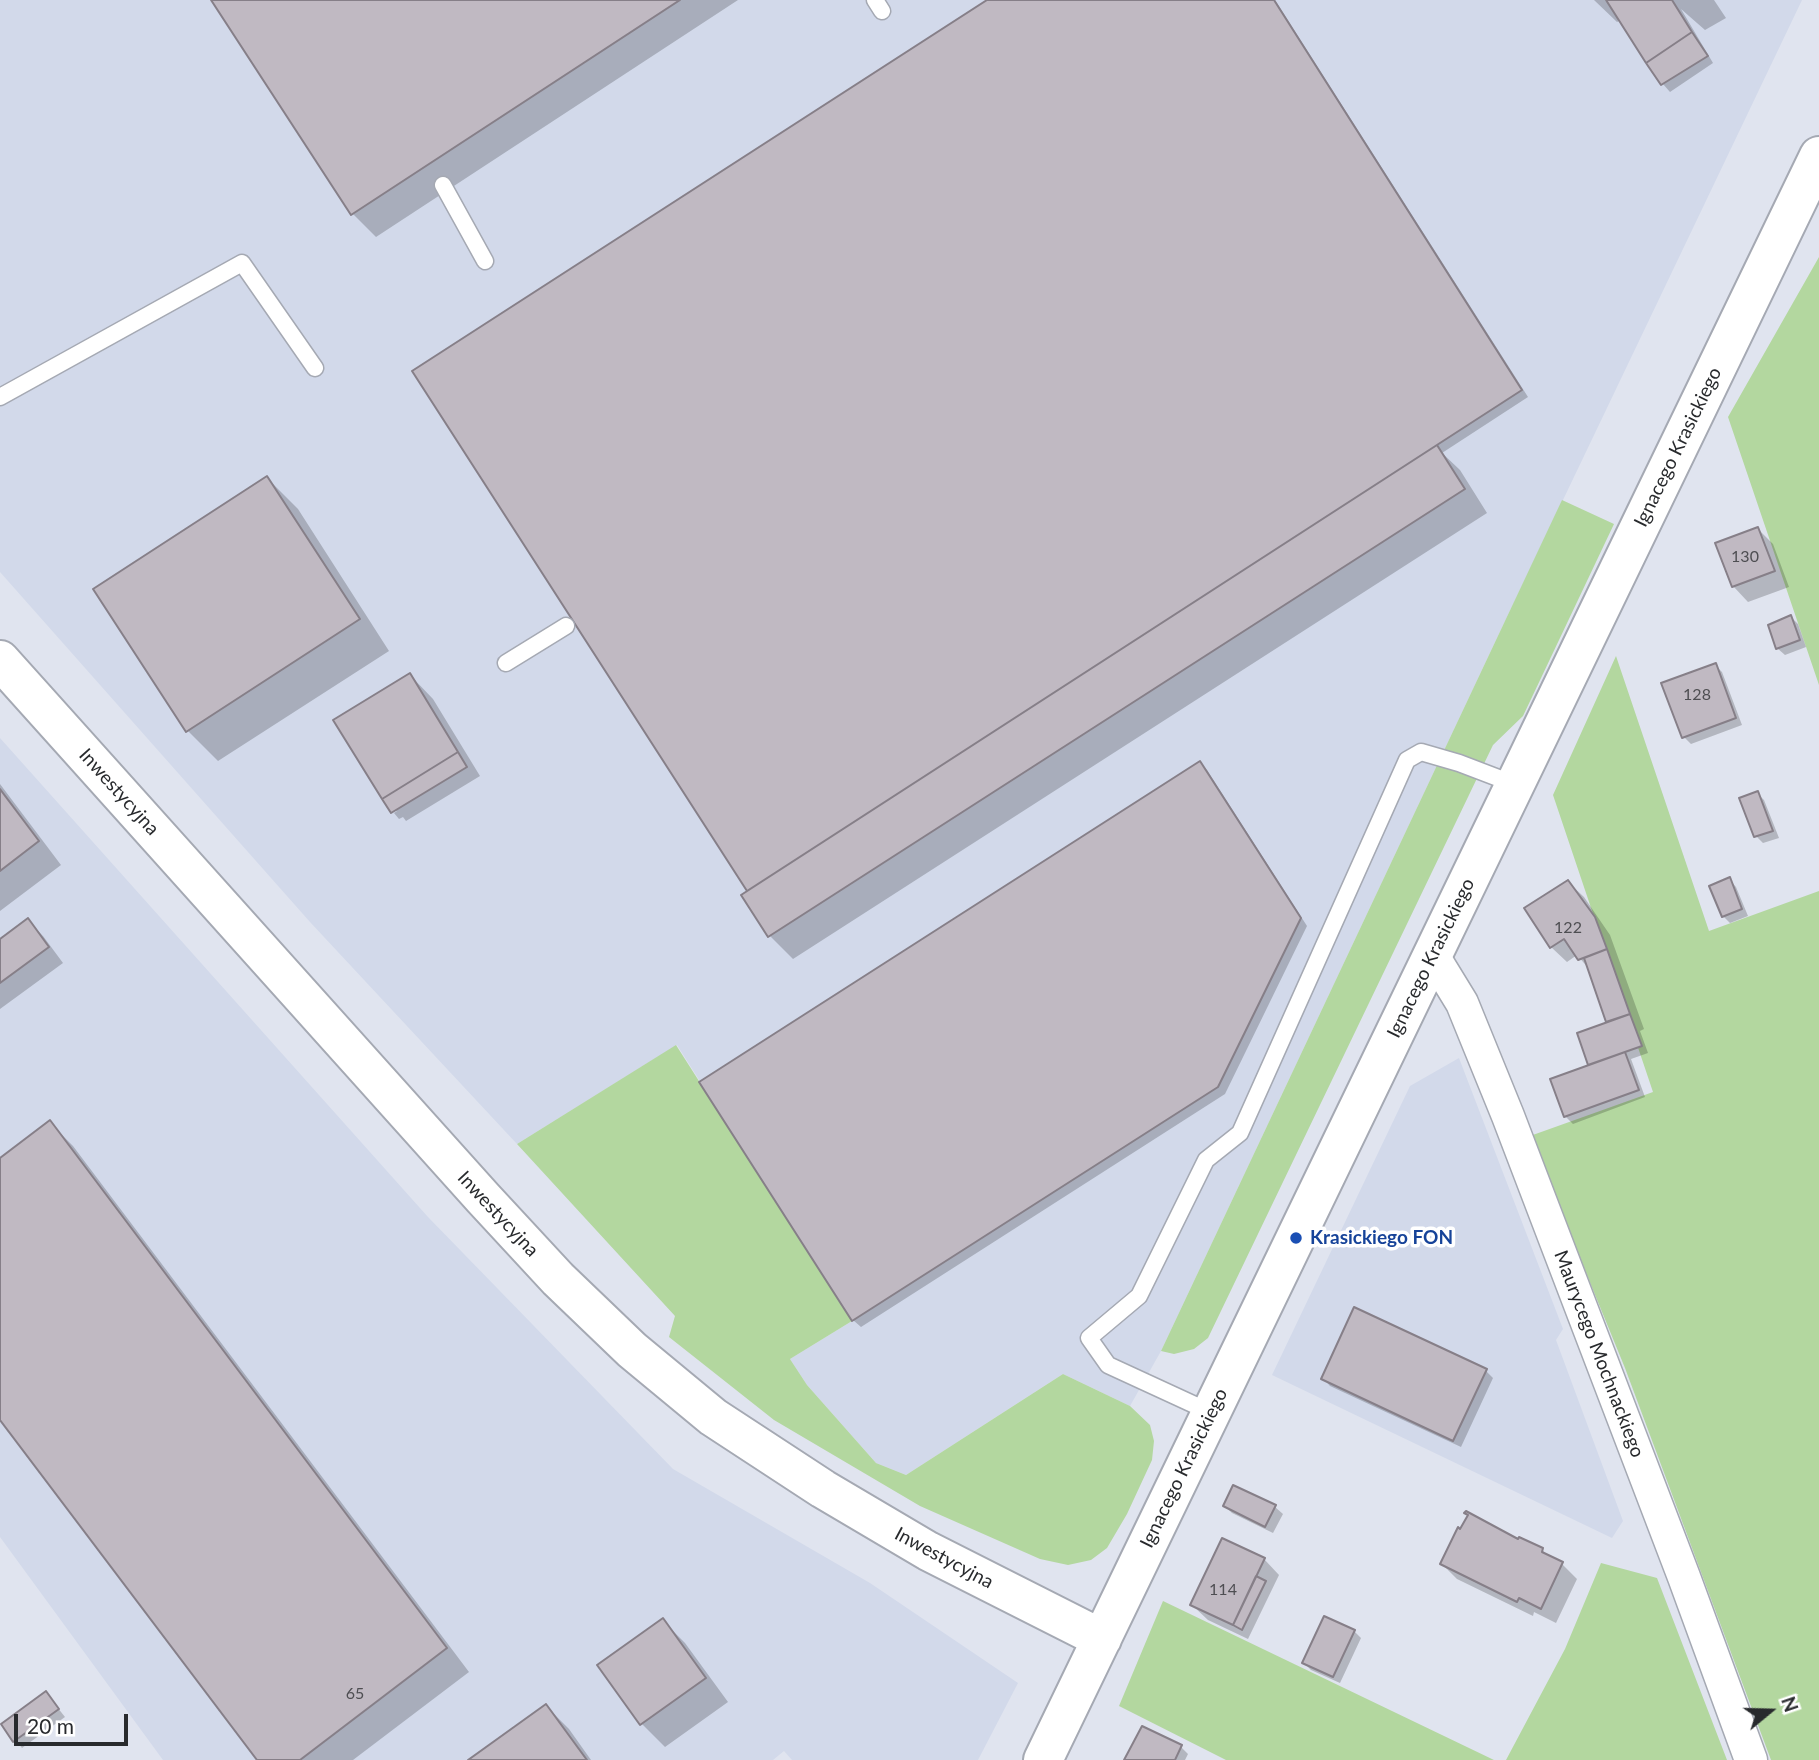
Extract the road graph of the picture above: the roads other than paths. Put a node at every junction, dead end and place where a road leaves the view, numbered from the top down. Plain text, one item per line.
1 (1819, 156) edge
2 (443, 185) dead end
3 (485, 261) dead end
4 (315, 368) dead end
5 (0, 397) edge
6 (566, 626) dead end
7 (0, 660) edge
8 (506, 663) dead end
9 (1514, 785) junction
10 (1432, 954) junction
11 (1210, 1412) junction
12 (1102, 1639) junction
13 (1043, 1760) edge
14 (1751, 1760) edge

1 - 9 street, Ignacego Krasickiego
2 - 3 lane
4 - 5 lane
6 - 8 lane
7 - 12 street, Inwestycyjna
9 - 10 street, Ignacego Krasickiego
9 - 11 lane
10 - 11 street, Ignacego Krasickiego
10 - 14 street, Maurycego Mochnackiego
11 - 12 street, Ignacego Krasickiego
12 - 13 street, Ignacego Krasickiego

